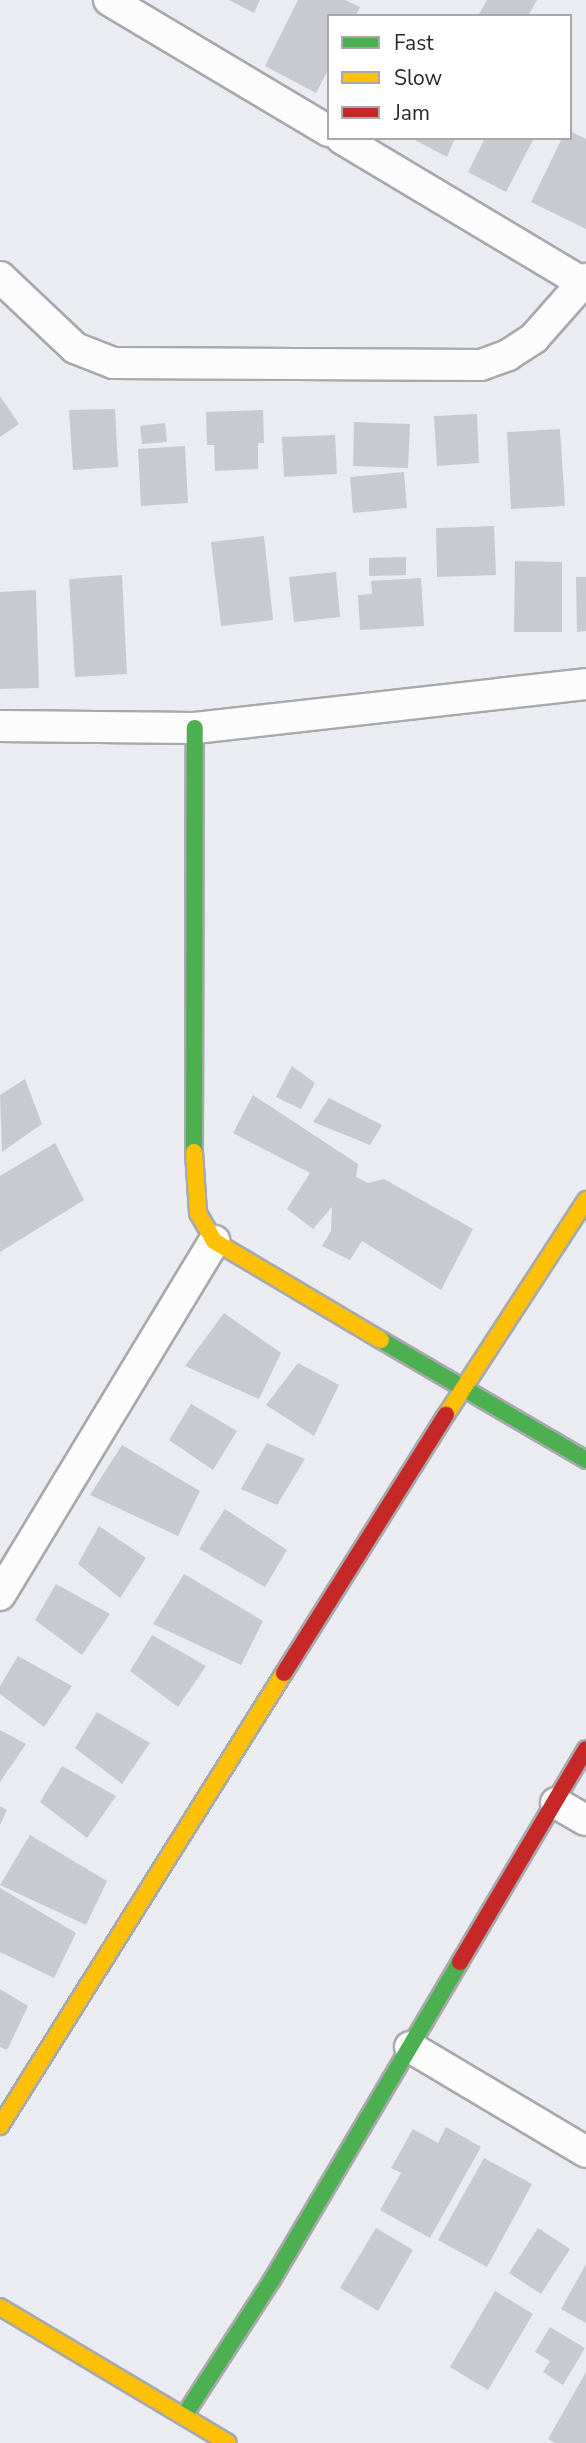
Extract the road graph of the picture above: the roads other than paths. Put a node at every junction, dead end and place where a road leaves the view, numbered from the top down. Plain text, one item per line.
1 (109, 0) edge
2 (327, 130) edge
3 (344, 140) edge
4 (0, 277) edge
5 (585, 281) edge
6 (586, 684) edge
7 (0, 726) edge
8 (195, 728) junction
9 (586, 1200) edge
10 (214, 1241) junction
11 (462, 1389) junction
12 (586, 1460) edge
13 (0, 1595) edge
14 (586, 1749) edge
15 (556, 1803) junction
16 (586, 1820) edge
17 (410, 2048) junction
18 (0, 2126) edge
19 (586, 2152) edge
20 (0, 2307) edge
21 (184, 2416) junction
22 (229, 2443) edge

1 - 2 street
3 - 5 street
4 - 5 street
6 - 8 street
7 - 8 street
8 - 10 street
9 - 11 street
10 - 11 street
10 - 13 street
11 - 12 street
11 - 18 street
14 - 15 street
15 - 16 street
15 - 17 street
17 - 19 street
17 - 21 street
20 - 21 street
21 - 22 street

